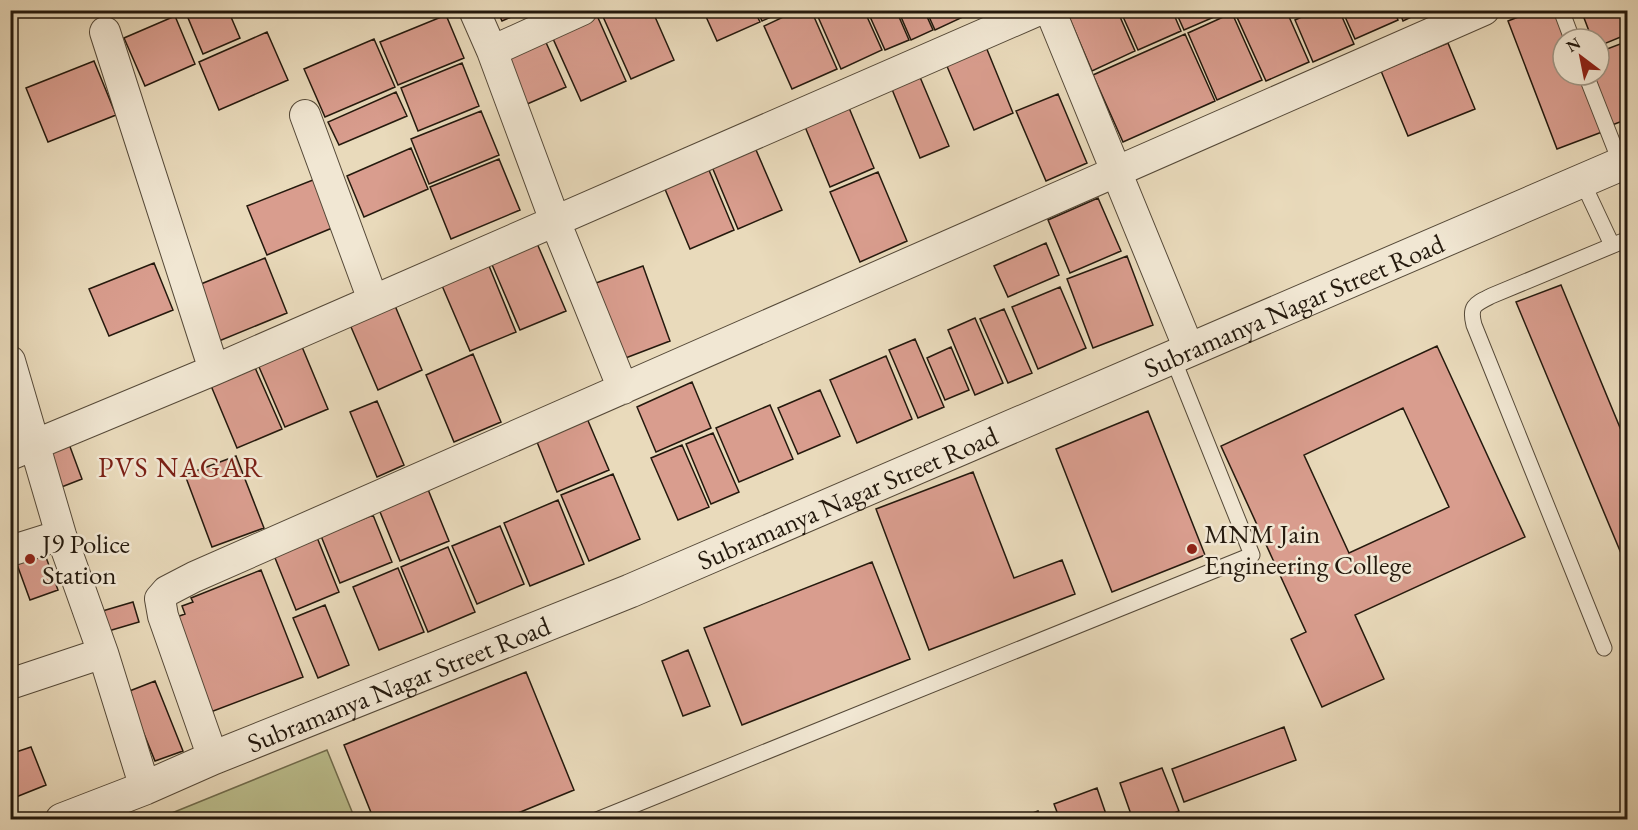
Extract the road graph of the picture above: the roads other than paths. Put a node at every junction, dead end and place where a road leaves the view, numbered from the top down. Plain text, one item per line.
1 (474, 10) edge
2 (582, 10) edge
3 (1039, 10) edge
4 (1050, 10) edge
5 (1484, 10) edge
6 (1563, 15) dead end
7 (1568, 27) edge
8 (105, 32) dead end
9 (492, 51) junction
10 (1591, 87) edge
11 (305, 115) dead end
12 (1624, 162) edge
13 (1116, 172) junction
14 (1582, 181) junction
15 (555, 221) junction
16 (1628, 239) edge
17 (1612, 245) junction
18 (373, 300) junction
19 (1180, 353) junction
20 (10, 361) edge
21 (214, 370) junction
22 (622, 389) junction
23 (22, 450) edge
24 (61, 536) junction
25 (10, 551) edge
26 (1604, 648) dead end
27 (103, 653) junction
28 (10, 684) edge
29 (213, 759) junction
30 (145, 788) junction
31 (62, 819) edge
32 (597, 819) edge

1 - 9 street
2 - 9 street
3 - 15 street
4 - 13 street
5 - 13 street
6 - 7 lane
8 - 21 street
9 - 15 street
10 - 12 lane
11 - 18 street
12 - 14 street, Subramanya Nagar Street Road
13 - 19 street
13 - 22 street
14 - 17 lane
14 - 19 street, Subramanya Nagar Street Road
15 - 18 street
15 - 22 street
16 - 17 lane
17 - 26 lane
18 - 21 street
19 - 29 street, Subramanya Nagar Street Road
19 - 32 lane
20 - 23 street
21 - 23 street
22 - 29 street
23 - 24 street
24 - 25 street
24 - 27 street
27 - 28 street
27 - 30 street
29 - 30 street, Subramanya Nagar Street Road
30 - 31 street, Subramanya Nagar Street Road

